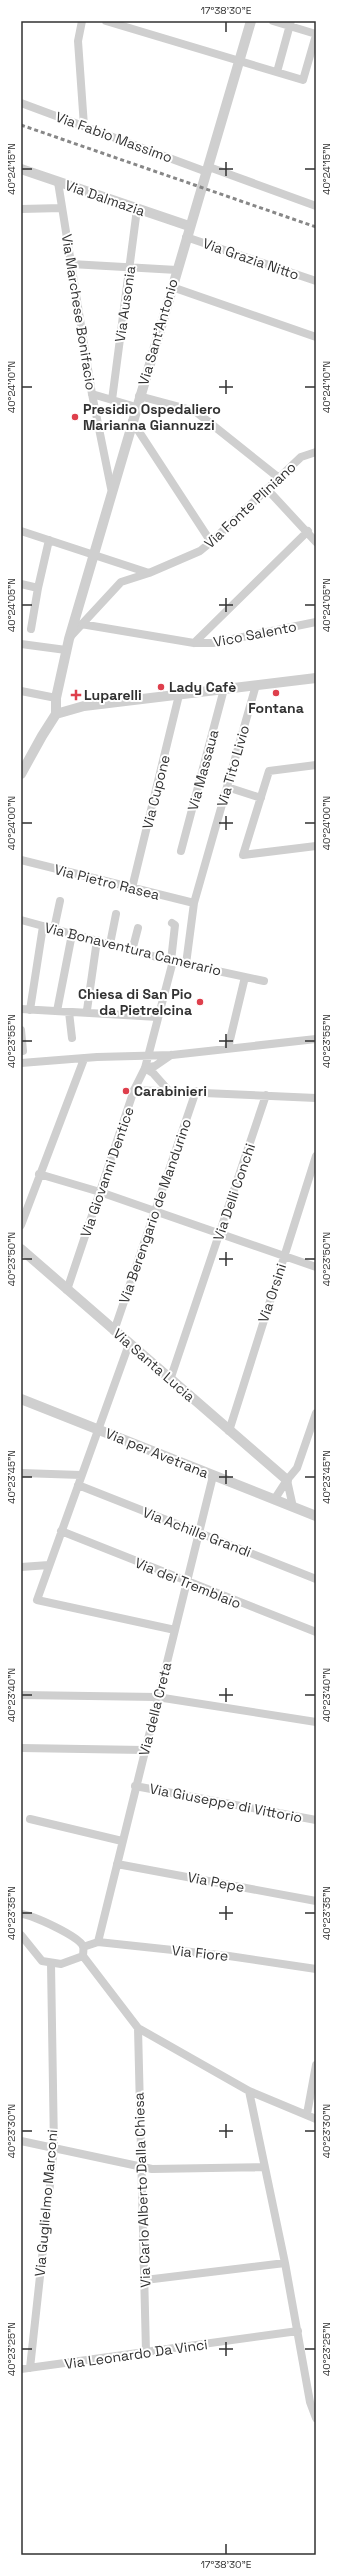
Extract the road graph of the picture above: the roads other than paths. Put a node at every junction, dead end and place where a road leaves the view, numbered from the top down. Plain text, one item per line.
1 (82, 21) edge
2 (106, 21) edge
3 (250, 21) edge
4 (273, 21) edge
5 (291, 24) edge
6 (316, 35) edge
7 (239, 61) junction
8 (278, 72) junction
9 (21, 103) edge
10 (84, 126) junction
11 (21, 169) edge
12 (208, 169) junction
13 (58, 182) junction
14 (316, 206) edge
15 (62, 208) junction
16 (21, 209) edge
17 (137, 209) junction
18 (189, 226) junction
19 (186, 237) junction
20 (71, 264) junction
21 (130, 266) junction
22 (177, 270) junction
23 (316, 281) edge
24 (172, 287) junction
25 (316, 337) edge
26 (92, 394) junction
27 (139, 396) junction
28 (112, 400) junction
29 (136, 407) junction
30 (132, 421) junction
31 (316, 452) edge
32 (279, 478) junction
33 (111, 488) junction
34 (267, 489) junction
35 (21, 531) edge
36 (308, 531) junction
37 (49, 540) junction
38 (211, 542) junction
39 (316, 542) edge
40 (94, 554) junction
41 (149, 573) junction
42 (21, 584) edge
43 (38, 588) junction
44 (316, 622) edge
45 (81, 624) junction
46 (31, 629) dead end
47 (69, 638) junction
48 (194, 643) junction
49 (21, 644) edge
50 (66, 650) junction
51 (316, 678) edge
52 (256, 685) junction
53 (224, 689) junction
54 (21, 691) edge
55 (179, 695) junction
56 (56, 698) junction
57 (56, 714) junction
58 (316, 765) edge
59 (21, 774) edge
60 (227, 786) junction
61 (261, 798) junction
62 (316, 846) edge
63 (181, 851) dead end
64 (21, 860) edge
65 (132, 888) junction
66 (60, 901) dead end
67 (194, 903) junction
68 (116, 914) dead end
69 (21, 920) edge
70 (172, 923) dead end
71 (43, 926) junction
72 (138, 928) dead end
73 (54, 929) junction
74 (72, 934) junction
75 (97, 940) junction
76 (110, 944) junction
77 (132, 950) junction
78 (172, 961) junction
79 (186, 964) junction
80 (245, 977) junction
81 (264, 981) dead end
82 (21, 1009) edge
83 (30, 1010) junction
84 (87, 1010) dead end
85 (58, 1011) junction
86 (69, 1012) junction
87 (158, 1017) junction
88 (21, 1030) edge
89 (72, 1038) dead end
90 (316, 1039) edge
91 (228, 1048) junction
92 (23, 1051) dead end
93 (172, 1055) junction
94 (148, 1056) junction
95 (84, 1058) junction
96 (21, 1063) edge
97 (146, 1068) junction
98 (134, 1090) junction
99 (168, 1090) junction
100 (196, 1092) junction
101 (266, 1095) junction
102 (316, 1098) edge
103 (316, 1156) edge
104 (39, 1174) junction
105 (100, 1192) junction
106 (156, 1212) junction
107 (21, 1225) edge
108 (220, 1233) junction
109 (21, 1249) edge
110 (285, 1255) junction
111 (316, 1267) edge
112 (67, 1290) junction
113 (114, 1331) junction
114 (129, 1344) junction
115 (170, 1380) junction
116 (21, 1399) edge
117 (316, 1413) edge
118 (97, 1429) junction
119 (229, 1431) junction
120 (21, 1473) edge
121 (81, 1475) junction
122 (213, 1476) junction
123 (287, 1480) junction
124 (78, 1485) junction
125 (274, 1500) junction
126 (293, 1507) junction
127 (316, 1516) edge
128 (62, 1531) junction
129 (199, 1532) junction
130 (50, 1566) junction
131 (21, 1567) edge
132 (316, 1578) edge
133 (187, 1583) junction
134 (175, 1630) junction
135 (316, 1632) edge
136 (21, 1695) edge
137 (157, 1698) junction
138 (316, 1722) edge
139 (21, 1748) edge
140 (144, 1750) junction
141 (136, 1786) junction
142 (30, 1819) dead end
143 (316, 1820) edge
144 (122, 1841) junction
145 (117, 1864) junction
146 (316, 1901) edge
147 (21, 1914) edge
148 (21, 1935) edge
149 (98, 1942) junction
150 (83, 1947) junction
151 (83, 1956) junction
152 (51, 1964) junction
153 (316, 1969) edge
154 (138, 2028) junction
155 (316, 2065) edge
156 (249, 2091) junction
157 (307, 2114) junction
158 (316, 2118) edge
159 (21, 2141) edge
160 (54, 2148) junction
161 (264, 2167) junction
162 (142, 2168) junction
163 (286, 2263) junction
164 (146, 2280) junction
165 (298, 2331) junction
166 (146, 2352) junction
167 (25, 2369) edge
168 (316, 2418) edge

1 - 10 street
2 - 7 street
3 - 7 street, Via Sant'Antonio
4 - 5 street
5 - 6 street
5 - 8 street
6 - 8 street
7 - 8 street
7 - 12 street, Via Sant'Antonio
9 - 10 street, Via Fabio Massimo
10 - 12 street, Via Fabio Massimo
11 - 13 street, Via Dalmazia
12 - 14 street, Via Fabio Massimo
12 - 18 street, Via Sant'Antonio
13 - 15 street, Via Marchese Bonifacio
13 - 17 street, Via Dalmazia
15 - 16 street
15 - 20 street, Via Marchese Bonifacio
17 - 18 street, Via Dalmazia
17 - 21 street, Via Ausonia
18 - 19 street, Via Sant'Antonio
19 - 22 street, Via Sant'Antonio
19 - 23 street, Via Grazia Nitto
20 - 21 street
20 - 26 street, Via Marchese Bonifacio
21 - 22 street
21 - 28 street, Via Ausonia
22 - 24 street, Via Sant'Antonio
24 - 25 street
24 - 27 street, Via Sant'Antonio
26 - 28 street
26 - 33 street, Via Marchese Bonifacio
27 - 29 street, Via Sant'Antonio
27 - 32 street
28 - 29 street
29 - 30 street, Via Sant'Antonio
30 - 33 street, Via Sant'Antonio
30 - 38 street
31 - 32 street, Via Fonte Pliniano
32 - 34 street, Via Fonte Pliniano
33 - 40 street, Via Sant'Antonio
34 - 36 street
34 - 38 street, Via Fonte Pliniano
35 - 37 street
36 - 39 street
36 - 48 street
37 - 40 street
37 - 43 street
38 - 41 street, Via Fonte Pliniano
40 - 41 street
40 - 47 street, Via Sant'Antonio
41 - 45 street, Via Fonte Pliniano
42 - 43 street
43 - 46 street
44 - 48 street, Vico Salento
45 - 47 street, Via Fonte Pliniano
45 - 48 street, Vico Salento
47 - 50 street, Via Sant'Antonio
49 - 50 street
50 - 56 street, Via Sant'Antonio
51 - 52 street
52 - 53 street
52 - 60 street, Via Tito Livio
53 - 55 street
53 - 63 street, Via Massaua
54 - 56 street
55 - 57 street
55 - 65 street, Via Cupone
56 - 57 street, Via Sant'Antonio
57 - 59 street
58 - 61 street
60 - 61 street
60 - 67 street, Via Tito Livio
61 - 62 street
64 - 65 street, Via Pietro Rasea
65 - 67 street, Via Pietro Rasea
66 - 73 street
67 - 79 street, Via Tito Livio
68 - 76 street
69 - 71 street, Via Bonaventura Camerario
70 - 78 street, Via Giovanni Dentice
71 - 73 street, Via Bonaventura Camerario
71 - 83 street
72 - 77 street
73 - 74 street, Via Bonaventura Camerario
74 - 75 street, Via Bonaventura Camerario
74 - 85 street
75 - 76 street, Via Bonaventura Camerario
75 - 84 street
76 - 77 street, Via Bonaventura Camerario
77 - 78 street, Via Bonaventura Camerario
78 - 79 street, Via Bonaventura Camerario
78 - 87 street, Via Giovanni Dentice
79 - 80 street, Via Bonaventura Camerario
80 - 81 street, Via Bonaventura Camerario
80 - 91 street
82 - 83 street
83 - 85 street
85 - 86 street
86 - 87 street
86 - 89 street
87 - 94 street, Via Giovanni Dentice
88 - 92 street
90 - 91 street
91 - 93 street
93 - 94 street
93 - 97 street
94 - 95 street
94 - 97 street, Via Giovanni Dentice
95 - 96 street
95 - 104 street
97 - 98 street, Via Giovanni Dentice
97 - 99 street
98 - 99 street
98 - 105 street, Via Giovanni Dentice
99 - 100 street
100 - 101 street
100 - 106 street, Via Berengario de Mandurino
101 - 102 street
101 - 108 street, Via Delli Conchi
103 - 110 street, Via Orsini
104 - 105 street
104 - 107 street
105 - 106 street
105 - 112 street, Via Giovanni Dentice
106 - 108 street
106 - 113 street, Via Berengario de Mandurino
108 - 110 street
108 - 115 street, Via Delli Conchi
109 - 112 street, Via Santa Lucia
110 - 111 street
110 - 119 street, Via Orsini
112 - 113 street, Via Santa Lucia
113 - 114 street, Via Santa Lucia
114 - 115 street, Via Santa Lucia
114 - 118 street
115 - 119 street, Via Santa Lucia
116 - 118 street, Via per Avetrana
117 - 123 street
118 - 121 street
118 - 122 street, Via per Avetrana
119 - 123 street, Via Santa Lucia
120 - 121 street
121 - 124 street
122 - 125 street, Via per Avetrana
122 - 129 street, Via della Creta
123 - 125 street
123 - 126 street
124 - 128 street
124 - 129 street, Via Achille Grandi
125 - 126 street, Via per Avetrana
126 - 127 street, Via per Avetrana
128 - 130 street
128 - 133 street, Via dei Tremblaio
129 - 132 street, Via Achille Grandi
129 - 133 street, Via della Creta
130 - 131 street
130 - 134 street
133 - 134 street, Via della Creta
133 - 135 street, Via dei Tremblaio
134 - 137 street, Via della Creta
136 - 137 street
137 - 138 street
137 - 140 street, Via della Creta
139 - 140 street
140 - 141 street, Via della Creta
141 - 143 street, Via Giuseppe di Vittorio
141 - 144 street, Via della Creta
142 - 144 street
144 - 145 street, Via della Creta
145 - 146 street, Via Pepe
145 - 149 street, Via della Creta
147 - 150 street
148 - 152 street
149 - 150 street, Via Fiore
149 - 153 street, Via Fiore
150 - 151 street
151 - 152 street
151 - 154 street
152 - 160 street, Via Guglielmo Marconi
154 - 156 street
154 - 162 street, Via Carlo Alberto Dalla Chiesa
155 - 157 street
156 - 157 street
156 - 161 street
157 - 158 street
159 - 160 street
160 - 162 street
160 - 167 street, Via Guglielmo Marconi
161 - 162 street
161 - 163 street
162 - 164 street, Via Carlo Alberto Dalla Chiesa
163 - 164 street
163 - 165 street
164 - 166 street, Via Carlo Alberto Dalla Chiesa
165 - 166 street, Via Leonardo Da Vinci
165 - 168 street
166 - 167 street, Via Leonardo Da Vinci

